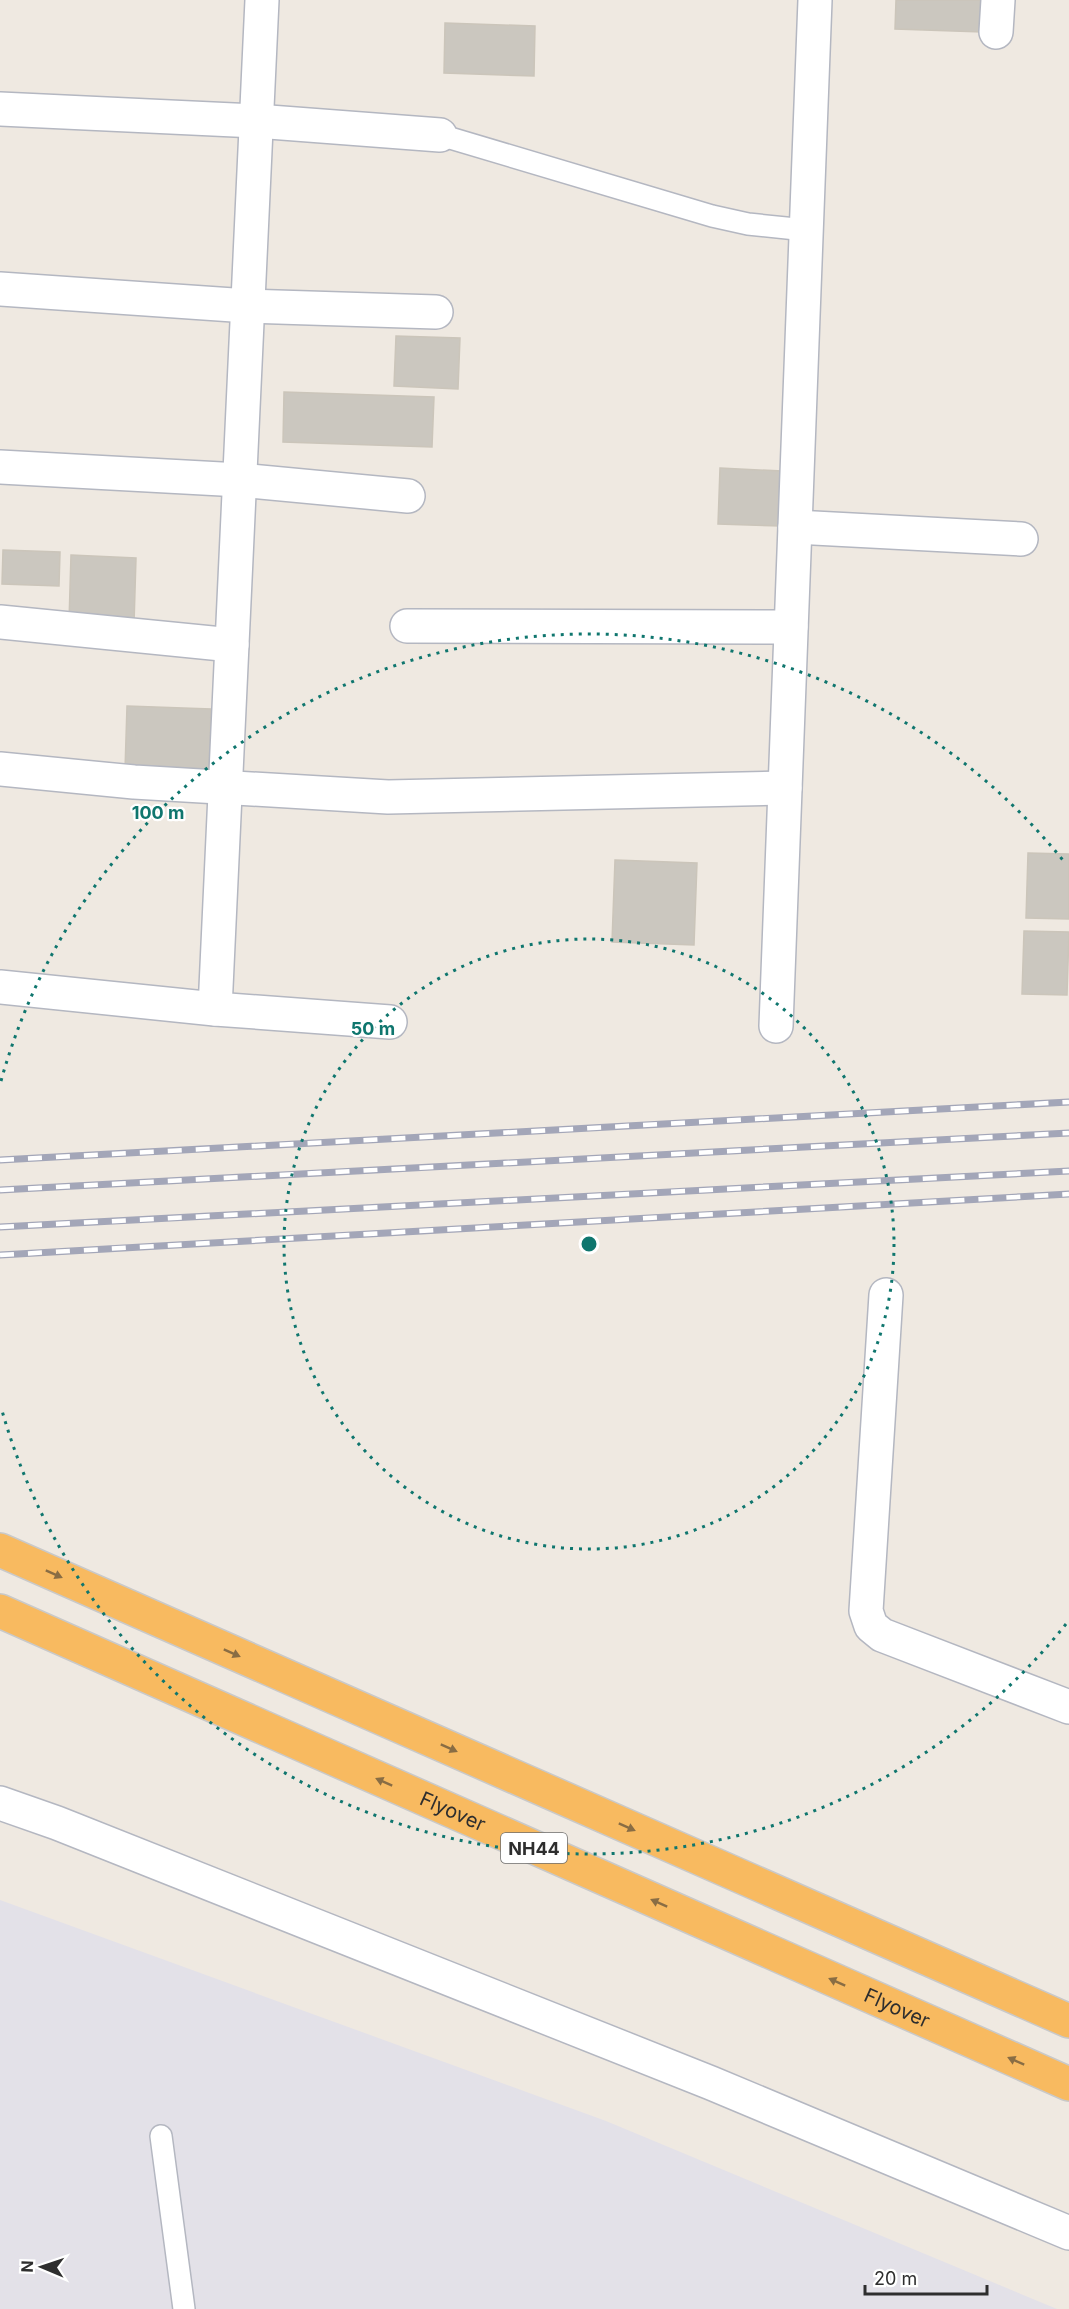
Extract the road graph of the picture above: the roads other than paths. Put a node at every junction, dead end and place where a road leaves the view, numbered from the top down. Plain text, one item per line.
1 (262, 0) edge
2 (815, 0) edge
3 (998, 0) edge
4 (996, 32) dead end
5 (0, 109) edge
6 (256, 121) junction
7 (440, 135) joint
8 (806, 230) junction
9 (0, 289) edge
10 (248, 306) junction
11 (436, 312) dead end
12 (0, 467) edge
13 (240, 480) junction
14 (408, 496) dead end
15 (795, 527) junction
16 (1021, 539) dead end
17 (0, 622) edge
18 (407, 626) dead end
19 (791, 627) junction
20 (232, 645) junction
21 (0, 769) edge
22 (225, 788) junction
23 (785, 788) junction
24 (0, 987) edge
25 (215, 1009) junction
26 (390, 1022) dead end
27 (776, 1026) dead end
28 (886, 1295) dead end
29 (0, 1551) edge
30 (0, 1611) edge
31 (1069, 1707) edge
32 (0, 1803) edge
33 (1069, 2021) edge
34 (1069, 2084) edge
35 (161, 2136) dead end
36 (1069, 2233) edge
37 (184, 2309) edge

1 - 6 street
2 - 8 street
3 - 4 street
5 - 6 street
6 - 7 street
6 - 10 street
7 - 8 lane
8 - 15 street
9 - 10 street
10 - 11 street
10 - 13 street
12 - 13 street
13 - 14 street
13 - 20 street
15 - 16 street
15 - 19 street
17 - 20 street
18 - 19 street
19 - 23 street
20 - 22 street
21 - 22 street
22 - 23 street
22 - 25 street
23 - 27 street
24 - 25 street
25 - 26 street
28 - 31 street
29 -> 33 highway
34 -> 30 highway, Flyover / NH44
32 - 36 street
35 - 37 lane

